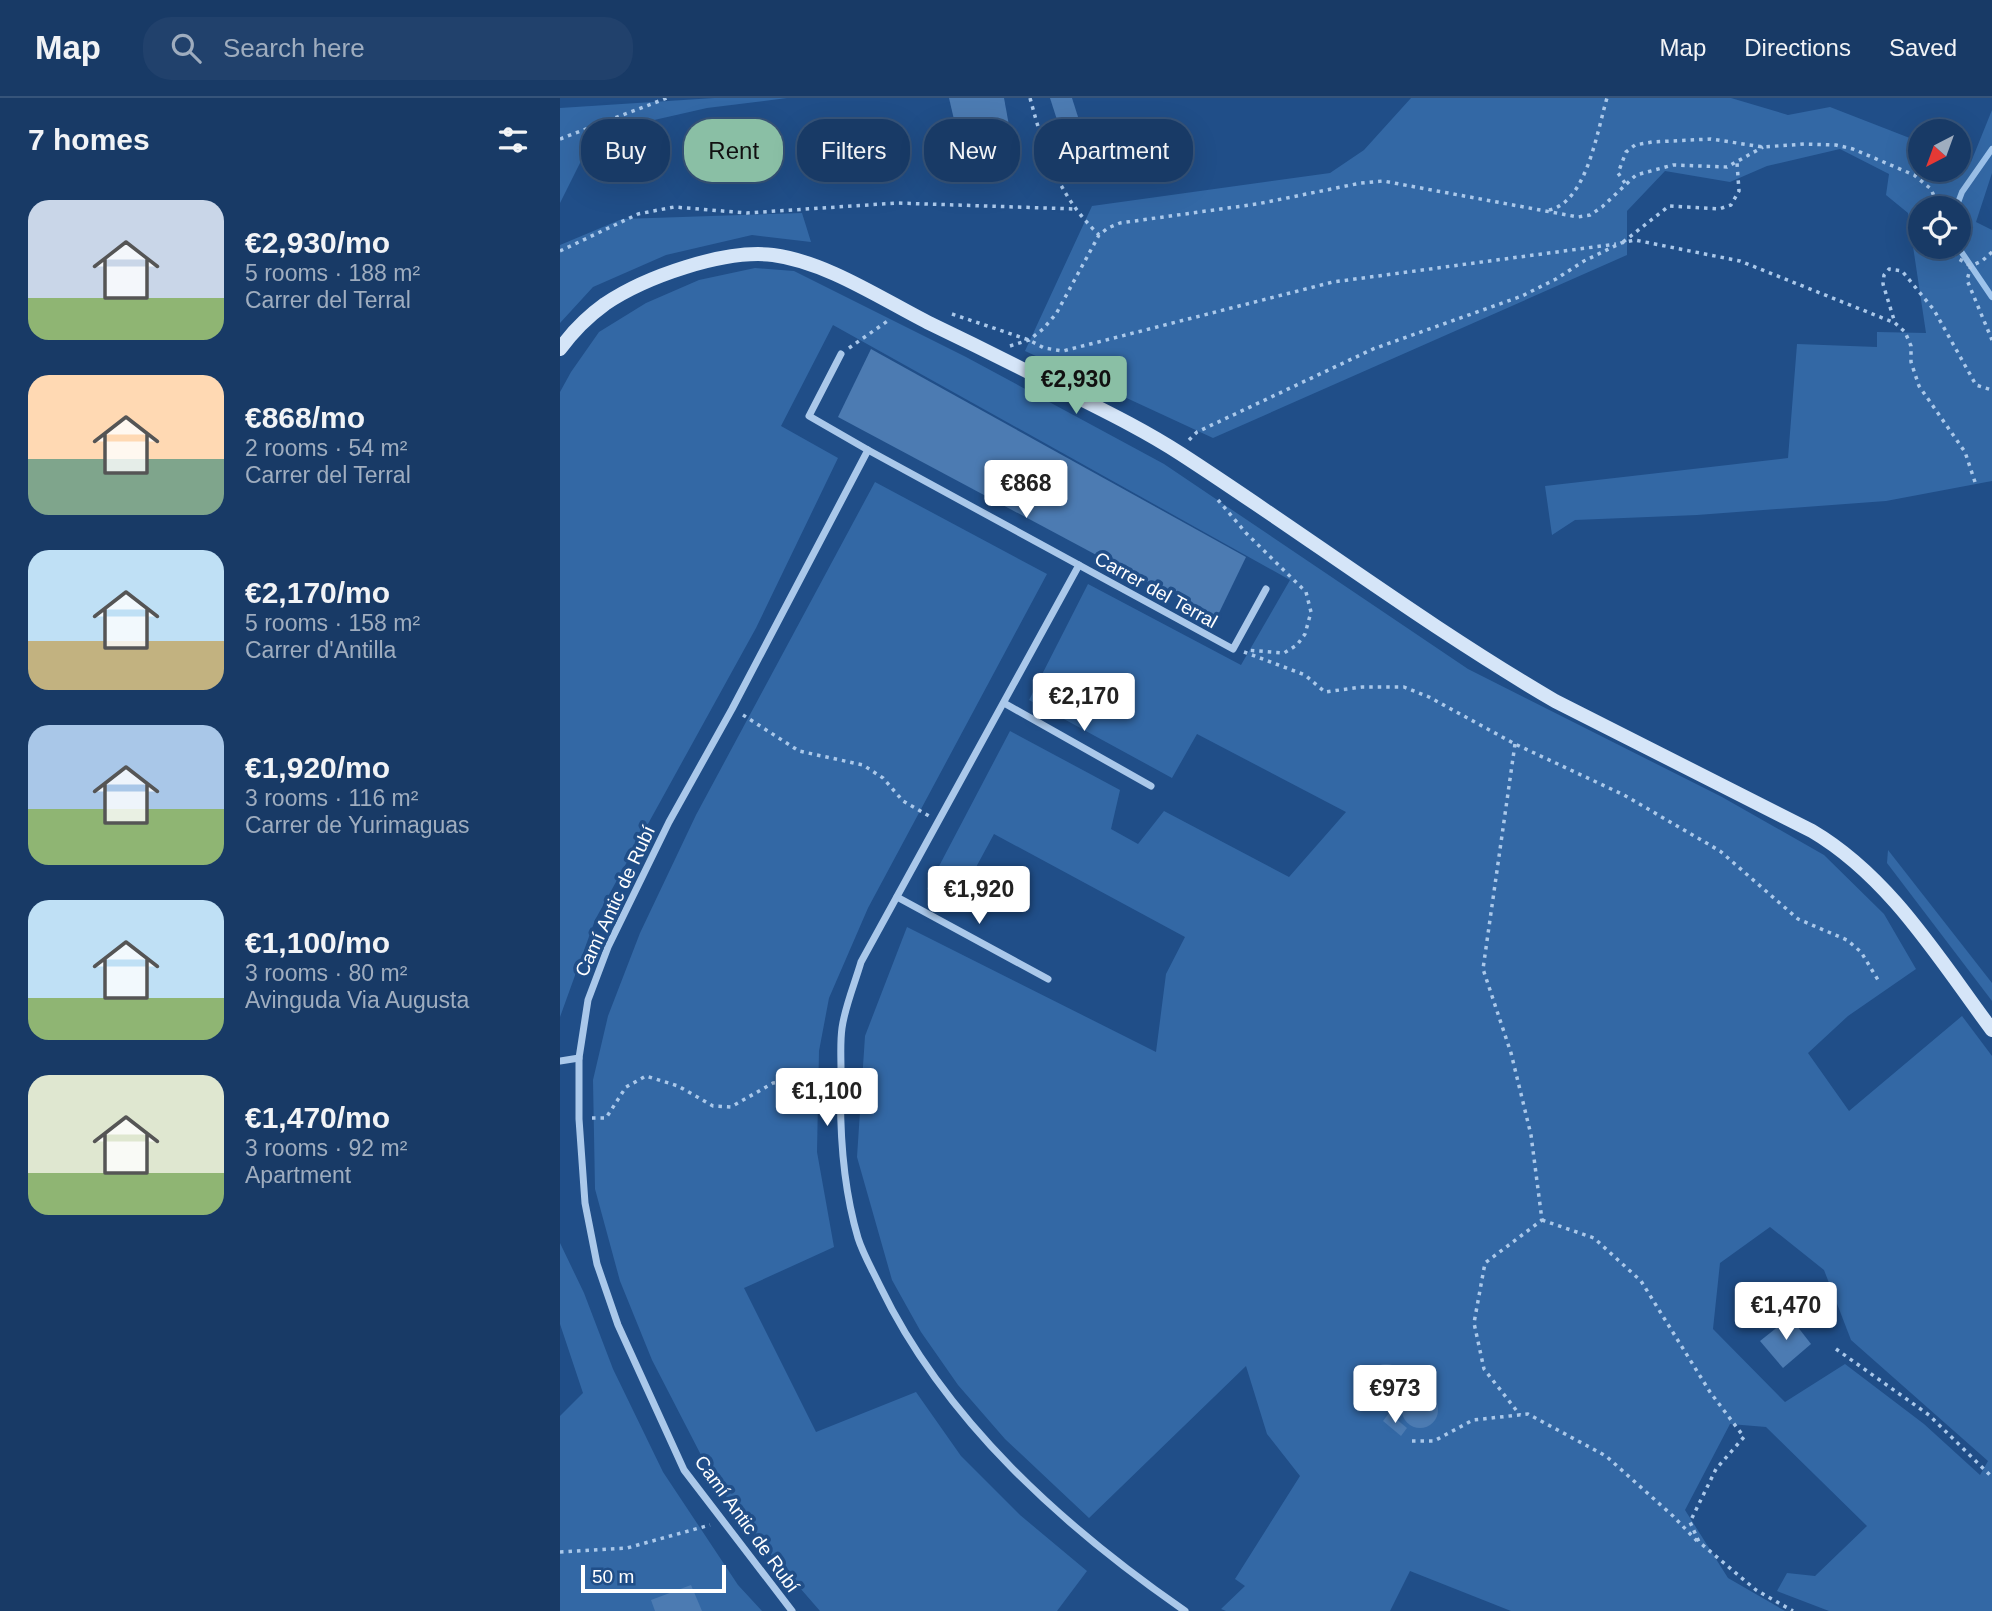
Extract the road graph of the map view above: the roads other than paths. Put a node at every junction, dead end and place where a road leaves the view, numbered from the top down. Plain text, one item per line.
1 (560, 349) edge
2 (841, 354) dead end
3 (868, 450) junction
4 (1079, 565) junction
5 (1266, 589) dead end
6 (1003, 703) junction
7 (1151, 786) dead end
8 (897, 897) junction
9 (1048, 979) dead end
10 (1992, 1030) edge
11 (579, 1058) junction
12 (560, 1061) edge
13 (792, 1611) edge
14 (1185, 1611) edge

1 - 10 main road
2 - 3 street, Carrer del Terral
3 - 4 street, Carrer del Terral
3 - 11 street, Camí Antic de Rubí
4 - 5 street, Carrer del Terral
4 - 6 street
6 - 7 street
6 - 8 street
8 - 9 street
8 - 14 street
11 - 12 street
11 - 13 street, Camí Antic de Rubí

